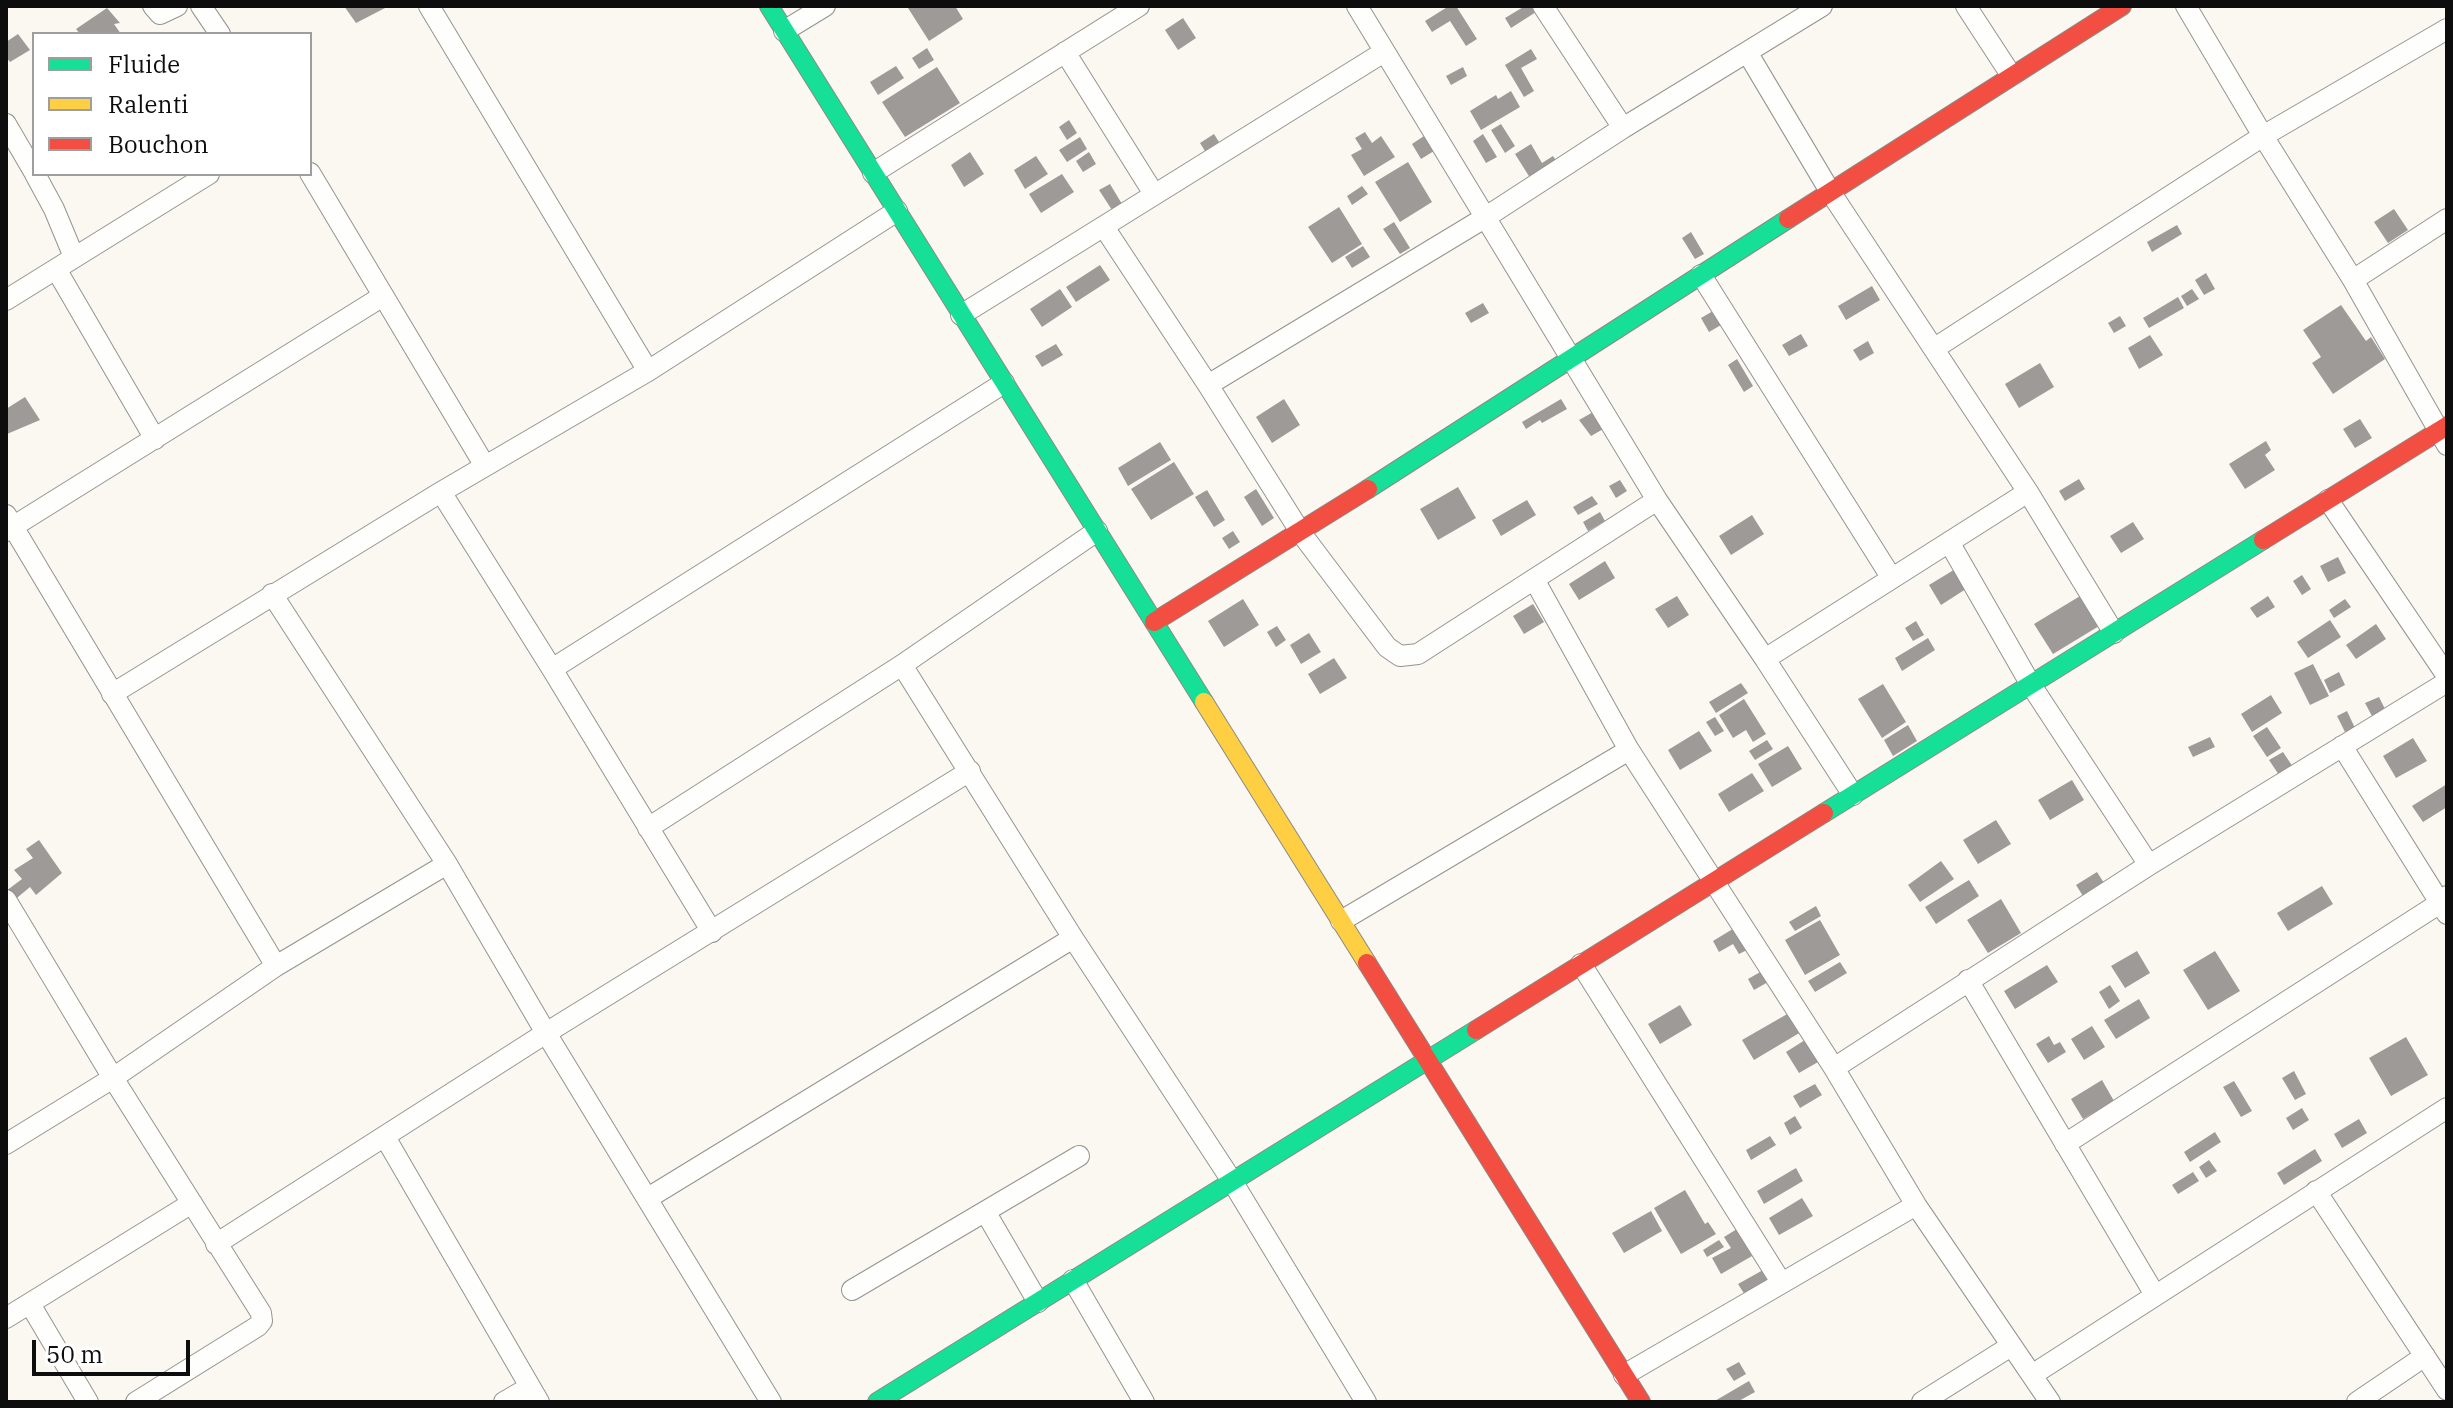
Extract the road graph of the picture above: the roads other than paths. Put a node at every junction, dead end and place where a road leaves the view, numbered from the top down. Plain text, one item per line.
1 (153, 6) edge
2 (177, 6) edge
3 (201, 6) edge
4 (429, 6) edge
5 (769, 6) edge
6 (825, 6) edge
7 (1139, 6) edge
8 (1357, 6) edge
9 (1543, 6) edge
10 (1822, 6) edge
11 (1966, 6) edge
12 (2122, 6) edge
13 (2186, 6) edge
14 (2447, 29) edge
15 (784, 31) junction
16 (219, 32) edge
17 (1065, 52) junction
18 (1384, 52) junction
19 (1747, 52) junction
20 (2011, 75) junction
21 (6, 124) edge
22 (1623, 128) junction
23 (2263, 136) junction
24 (32, 170) edge
25 (873, 173) junction
26 (36, 176) edge
27 (206, 176) edge
28 (312, 176) edge
29 (1831, 193) junction
30 (1154, 194) junction
31 (897, 211) junction
32 (1486, 217) junction
33 (2447, 219) edge
34 (1104, 227) junction
35 (74, 257) junction
36 (56, 269) junction
37 (1701, 275) junction
38 (2353, 280) junction
39 (383, 296) junction
40 (6, 300) edge
41 (961, 315) junction
42 (1935, 348) junction
43 (1569, 358) junction
44 (648, 371) junction
45 (1004, 383) junction
46 (1208, 385) junction
47 (2444, 434) edge
48 (155, 439) junction
49 (485, 466) junction
50 (441, 492) junction
51 (2028, 492) junction
52 (1657, 500) junction
53 (2328, 500) junction
54 (8, 524) edge
55 (1097, 531) junction
56 (1301, 533) junction
57 (1949, 542) junction
58 (1891, 577) junction
59 (1535, 581) junction
60 (272, 594) junction
61 (1154, 622) junction
62 (2114, 633) junction
63 (1765, 659) junction
64 (902, 665) junction
65 (552, 669) junction
66 (2447, 679) edge
67 (2031, 685) junction
68 (112, 694) junction
69 (2342, 746) junction
70 (1629, 750) junction
71 (970, 771) junction
72 (1853, 795) junction
73 (648, 828) junction
74 (447, 864) junction
75 (2149, 865) junction
76 (1715, 881) junction
77 (6, 900) edge
78 (2445, 904) edge
79 (1341, 921) junction
80 (712, 932) junction
81 (1073, 938) junction
82 (1581, 964) junction
83 (276, 966) junction
84 (1968, 980) junction
85 (546, 1033) junction
86 (1427, 1060) junction
87 (1834, 1068) junction
88 (113, 1078) junction
89 (2447, 1108) edge
90 (385, 1137) junction
91 (6, 1144) edge
92 (2065, 1144) junction
93 (1079, 1156) dead end
94 (1232, 1181) junction
95 (2316, 1191) junction
96 (648, 1198) junction
97 (192, 1203) junction
98 (1916, 1205) junction
99 (986, 1213) junction
100 (216, 1244) junction
101 (1073, 1280) junction
102 (1781, 1282) junction
103 (852, 1290) dead end
104 (2155, 1295) junction
105 (1038, 1302) junction
106 (30, 1304) junction
107 (6, 1318) edge
108 (2011, 1346) junction
109 (2425, 1356) junction
110 (1624, 1375) junction
111 (2032, 1375) junction
112 (2447, 1390) edge
113 (534, 1394) edge
114 (88, 1402) edge
115 (136, 1402) edge
116 (504, 1402) edge
117 (771, 1402) edge
118 (877, 1402) edge
119 (1144, 1402) edge
120 (1366, 1402) edge
121 (1641, 1402) edge
122 (1922, 1402) edge
123 (2050, 1402) edge
124 (2357, 1402) edge

1 - 2 street
3 - 16 street
4 - 44 street
5 - 15 street
6 - 15 street
7 - 17 street
8 - 18 street
9 - 22 street
10 - 19 street
11 - 20 street
12 - 20 street
13 - 23 street
14 - 23 street
15 - 25 street
17 - 25 street
17 - 30 street
18 - 30 street
18 - 32 street
19 - 22 street
19 - 29 street
20 - 29 street
21 - 24 street
22 - 32 street
23 - 38 street
23 - 42 street
25 - 31 street
26 - 35 street
27 - 35 street
28 - 39 street
29 - 37 street
29 - 42 street
30 - 34 street
31 - 41 street
31 - 44 street
32 - 43 street
32 - 46 street
33 - 38 street
34 - 41 street
34 - 46 street
35 - 36 street
36 - 40 street
36 - 48 street
37 - 43 street
37 - 58 street
38 - 47 street
39 - 48 street
39 - 49 street
41 - 45 street
42 - 51 street
43 - 52 street
43 - 56 street
44 - 49 street
45 - 55 street
45 - 65 street
46 - 56 street
47 - 53 street
48 - 54 street
49 - 50 street
50 - 60 street
50 - 65 street
51 - 57 street
51 - 62 street
52 - 59 street
52 - 63 street
53 - 62 street
53 - 66 street
54 - 68 street
55 - 61 street
55 - 64 street
56 - 59 street
56 - 61 street
57 - 58 street
57 - 67 street
58 - 63 street
59 - 70 street
60 - 68 street
60 - 74 street
61 - 79 street
62 - 67 street
63 - 72 street
64 - 71 street
64 - 73 street
65 - 73 street
66 - 69 street
67 - 72 street
67 - 75 street
68 - 83 street
69 - 75 street
69 - 78 street
70 - 76 street
70 - 79 street
71 - 80 street
71 - 81 street
72 - 76 street
73 - 80 street
74 - 83 street
74 - 85 street
75 - 84 street
76 - 82 street
76 - 87 street
77 - 88 street
78 - 92 street
79 - 86 street
80 - 85 street
81 - 94 street
81 - 96 street
82 - 86 street
82 - 102 street
83 - 88 street
84 - 87 street
84 - 92 street
85 - 90 street
85 - 96 street
86 - 94 street
86 - 110 street
87 - 98 street
88 - 91 street
88 - 97 street
89 - 95 street
90 - 100 street
90 - 113 street
92 - 104 street
93 - 99 street
94 - 101 street
94 - 120 street
95 - 104 street
95 - 109 street
96 - 117 street
97 - 100 street
97 - 106 street
98 - 102 street
98 - 108 street
99 - 103 street
99 - 105 street
100 - 115 street
101 - 105 street
101 - 119 street
102 - 110 street
104 - 111 street
105 - 118 street
106 - 107 street
106 - 114 street
108 - 111 street
108 - 122 street
109 - 112 street
109 - 124 street
110 - 121 street
111 - 123 street
113 - 116 street

